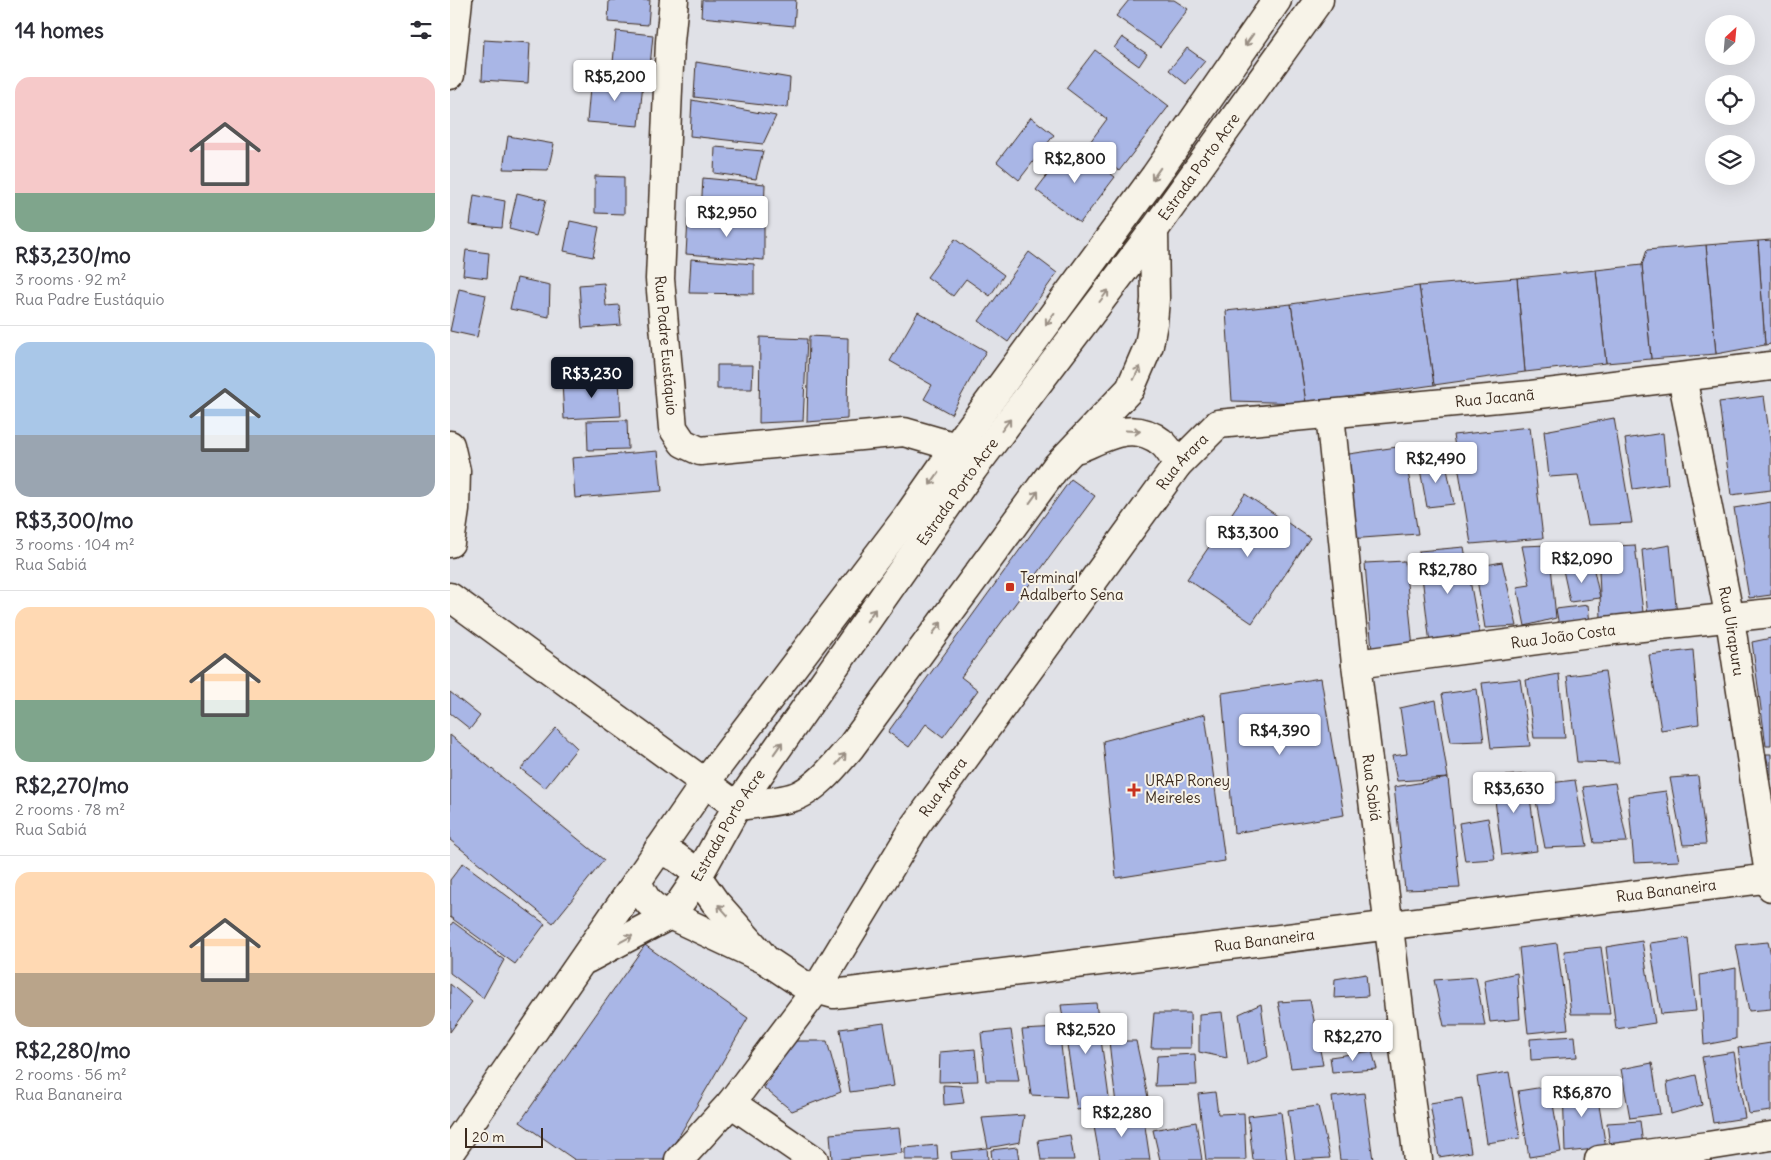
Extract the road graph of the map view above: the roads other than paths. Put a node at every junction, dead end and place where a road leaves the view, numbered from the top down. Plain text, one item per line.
1 (458, 0) edge
2 (674, 0) edge
3 (1277, 0) edge
4 (1319, 0) edge
5 (450, 75) edge
6 (1154, 230) junction
7 (1771, 366) edge
8 (1682, 377) junction
9 (1330, 415) junction
10 (1218, 424) joint
11 (450, 445) edge
12 (956, 447) junction
13 (1070, 451) junction
14 (978, 462) junction
15 (1178, 464) junction
16 (450, 543) edge
17 (450, 597) edge
18 (1771, 613) edge
19 (1730, 619) junction
20 (1356, 664) junction
21 (706, 783) junction
22 (737, 806) junction
23 (658, 850) junction
24 (697, 878) junction
25 (637, 881) junction
26 (1771, 881) edge
27 (670, 915) junction
28 (1389, 925) junction
29 (766, 960) junction
30 (583, 961) junction
31 (816, 990) junction
32 (731, 1103) junction
33 (1771, 1136) edge
34 (450, 1152) edge
35 (679, 1160) edge
36 (814, 1160) edge
37 (1418, 1160) edge
38 (1599, 1160) edge

1 - 5 street
2 - 12 street, Rua Padre Eustáquio
3 -> 12 street, Estrada Porto Acre
4 - 6 street, Estrada Porto Acre
13 -> 6 street
14 -> 6 street, Estrada Porto Acre
7 - 8 street, Rua Jacanã
8 - 9 street, Rua Jacanã
8 - 19 street, Rua Uirapuru
9 - 10 street, Rua Jacanã
9 - 20 street, Rua Sabiá
10 - 15 street, Rua Arara
11 - 16 street
12 - 14 street, Rua Padre Eustáquio
12 -> 21 street, Estrada Porto Acre
13 -> 15 street
22 -> 13 street
22 -> 14 street, Estrada Porto Acre
15 - 31 street, Rua Arara
17 - 21 street
18 - 19 street, Rua João Costa
19 - 20 street, Rua João Costa
19 - 26 street, Rua Uirapuru
20 - 28 street, Rua Sabiá
21 - 22 street
21 - 23 street, Estrada Porto Acre
22 - 24 street, Estrada Porto Acre
23 - 24 street
23 - 25 street, Estrada Porto Acre
24 - 27 street, Estrada Porto Acre
29 -> 24 street, Rua Bananeira
25 - 27 street
25 - 30 street, Estrada Porto Acre
26 - 28 street, Rua Bananeira
27 - 29 street, Rua Bananeira
30 -> 27 street, Estrada Porto Acre
28 - 31 street, Rua Bananeira
28 - 37 street, Rua Sabiá
29 - 31 street, Rua Bananeira
30 - 34 street, Estrada Porto Acre
31 - 32 street, Rua Arara
32 - 35 street, Rua Arara
32 - 36 street
33 - 38 street

